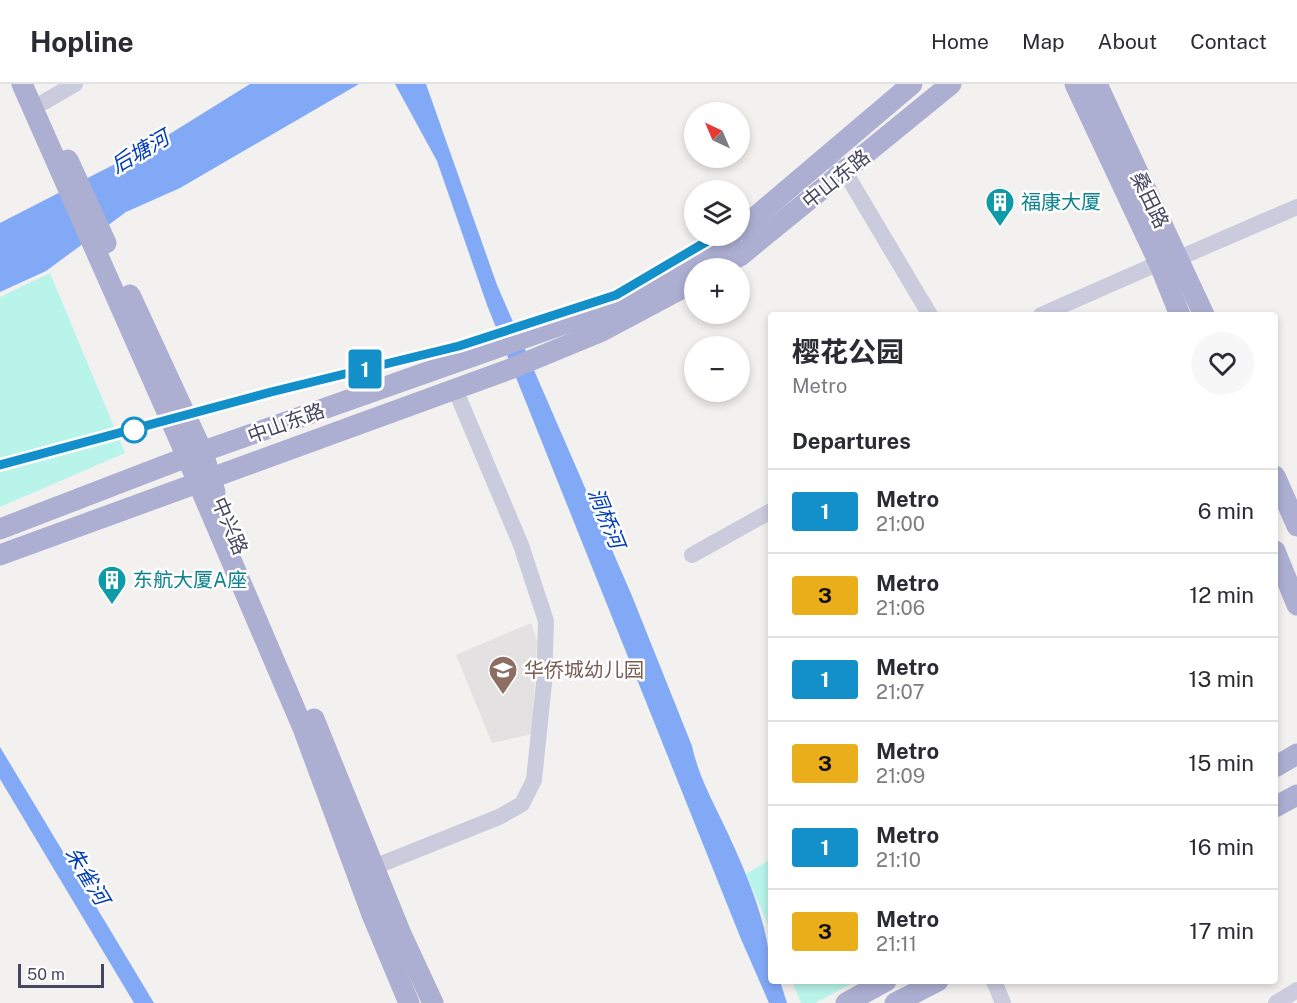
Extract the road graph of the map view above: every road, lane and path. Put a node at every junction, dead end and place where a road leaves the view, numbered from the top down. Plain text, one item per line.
1 (22, 84) edge
2 (75, 84) edge
3 (912, 84) edge
4 (951, 84) edge
5 (1075, 84) edge
6 (1097, 84) edge
7 (40, 93) edge
8 (828, 158) junction
9 (63, 161) junction
10 (845, 172) junction
11 (1297, 207) edge
12 (750, 222) edge
13 (716, 246) edge
14 (736, 258) edge
15 (1179, 258) junction
16 (1159, 263) junction
17 (684, 287) edge
18 (928, 312) edge
19 (1048, 312) edge
20 (1179, 312) edge
21 (1203, 312) edge
22 (455, 389) junction
23 (195, 455) junction
24 (203, 481) junction
25 (1278, 483) edge
26 (768, 513) edge
27 (1297, 526) edge
28 (0, 529) edge
29 (0, 555) edge
30 (692, 555) dead end
31 (1278, 558) edge
32 (1297, 605) edge
33 (1297, 754) edge
34 (1278, 765) edge
35 (1297, 795) edge
36 (1278, 805) edge
37 (374, 867) junction
38 (881, 984) edge
39 (932, 984) edge
40 (995, 984) edge
41 (1297, 990) edge
42 (410, 1003) edge
43 (433, 1003) edge
44 (846, 1003) edge
45 (895, 1003) edge
46 (1003, 1003) edge
47 (1276, 1003) edge

1 - 9 main road, 中兴路
2 - 7 street
3 - 8 main road, 中山东路
4 - 10 main road, 中山东路
5 - 16 main road, 桑田路
6 - 15 main road, 桑田路
7 - 9 main road, 中兴路
8 - 10 street
8 - 12 main road, 中山东路
9 - 23 main road, 中兴路, bridge
10 - 14 main road, 中山东路
10 - 18 street
11 - 15 street
13 - 23 main road, 中山东路
15 - 16 street
15 - 21 main road, 桑田路
16 - 19 street
16 - 20 main road, 桑田路
17 - 22 main road, 中山东路
22 - 24 main road, 中山东路
22 - 37 street
23 - 24 main road, 中兴路
23 - 28 main road, 中山东路
24 - 29 main road, 中山东路
24 - 37 main road, 中兴路
24 - 42 main road, 中兴路
25 - 27 main road
26 - 30 street
31 - 32 main road
33 - 34 main road
35 - 36 main road
37 - 43 main road, 中兴路
38 - 44 main road
39 - 45 main road
40 - 46 street
41 - 47 street

